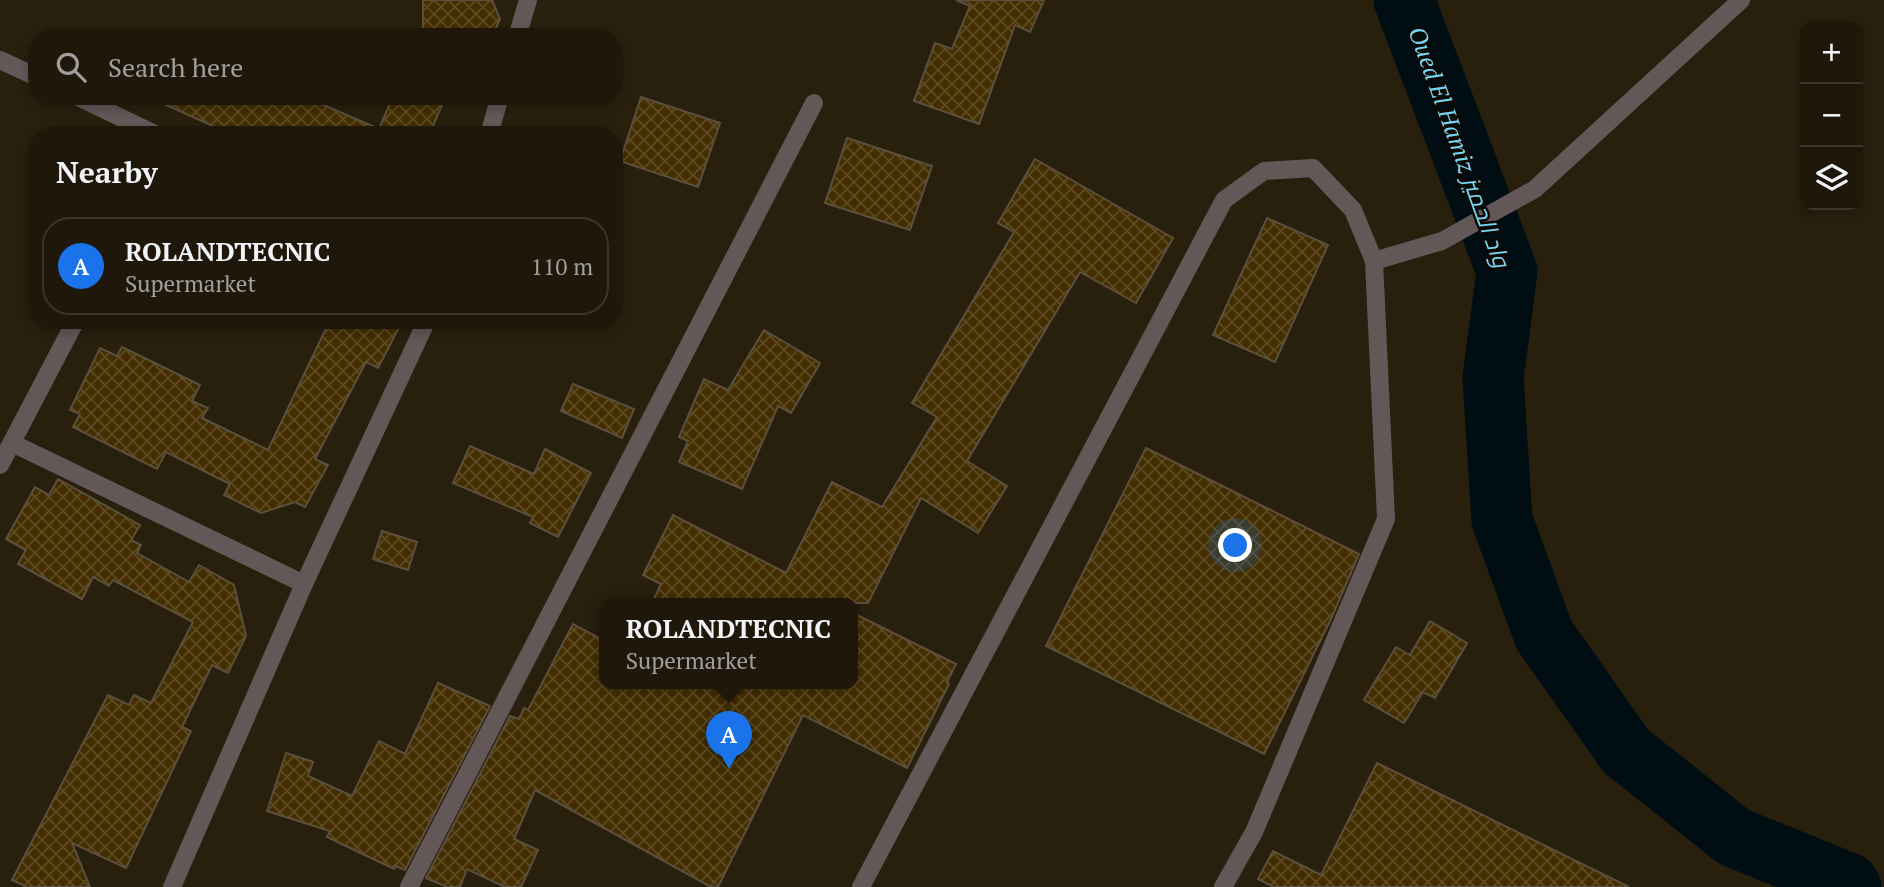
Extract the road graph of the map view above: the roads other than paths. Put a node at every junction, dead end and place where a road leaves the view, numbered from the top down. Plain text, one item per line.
1 (528, 0) edge
2 (1741, 0) edge
3 (520, 28) edge
4 (0, 60) edge
5 (28, 73) edge
6 (814, 103) dead end
7 (95, 105) edge
8 (497, 105) edge
9 (138, 126) edge
10 (492, 126) edge
11 (1374, 261) junction
12 (71, 329) edge
13 (423, 329) edge
14 (12, 443) junction
15 (0, 465) edge
16 (304, 584) junction
17 (172, 887) edge
18 (409, 887) edge
19 (861, 887) edge
20 (1223, 887) edge

1 - 3 street
2 - 11 street
4 - 5 street
6 - 18 street
7 - 9 street
8 - 10 street
11 - 19 street
11 - 20 street
12 - 14 street
13 - 16 street
14 - 15 street
14 - 16 street
16 - 17 street

